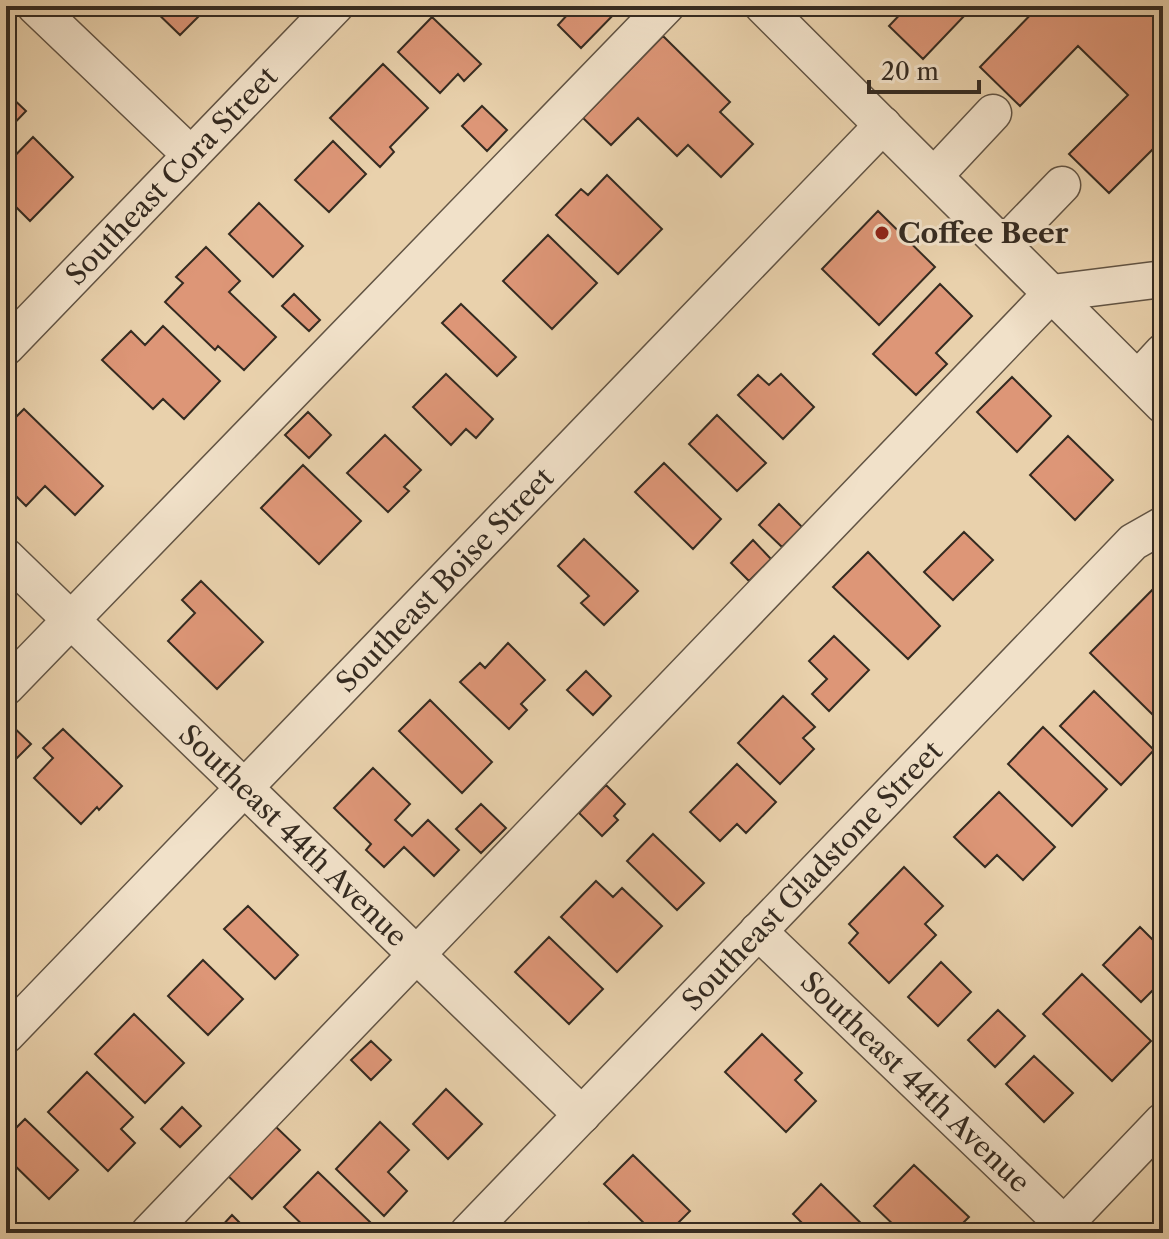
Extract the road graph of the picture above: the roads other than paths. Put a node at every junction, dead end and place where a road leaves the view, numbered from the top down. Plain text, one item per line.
1 (35, 6) edge
2 (335, 6) edge
3 (666, 6) edge
4 (763, 6) edge
5 (993, 113) dead end
6 (883, 125) junction
7 (191, 155) junction
8 (934, 176) junction
9 (1062, 185) dead end
10 (1004, 245) junction
11 (1163, 279) edge
12 (1052, 293) junction
13 (6, 347) edge
14 (1163, 352) edge
15 (1138, 379) junction
16 (1163, 405) edge
17 (1148, 534) edge
18 (6, 557) edge
19 (71, 620) junction
20 (6, 687) edge
21 (244, 789) junction
22 (758, 931) junction
23 (416, 954) junction
24 (6, 1035) edge
25 (582, 1115) junction
26 (1163, 1121) edge
27 (1065, 1230) edge
28 (149, 1233) edge
29 (468, 1233) edge

1 - 7 street
2 - 7 street, Southeast Cora Street
3 - 19 street
4 - 6 street
5 - 8 street
6 - 8 street
6 - 21 street, Southeast Boise Street
7 - 13 street, Southeast Cora Street
8 - 10 street
9 - 10 street
10 - 12 street
11 - 12 street
12 - 15 street
12 - 23 street
14 - 15 street
15 - 16 street
17 - 22 street, Southeast Gladstone Street
18 - 19 street, Southeast 44th Avenue
19 - 20 street
19 - 21 street, Southeast 44th Avenue
21 - 23 street, Southeast 44th Avenue
21 - 24 street, Southeast Boise Street
22 - 25 street, Southeast Gladstone Street
22 - 27 street, Southeast 44th Avenue
23 - 25 street, Southeast 44th Avenue
23 - 28 street
25 - 29 street, Southeast Gladstone Street
26 - 27 street

